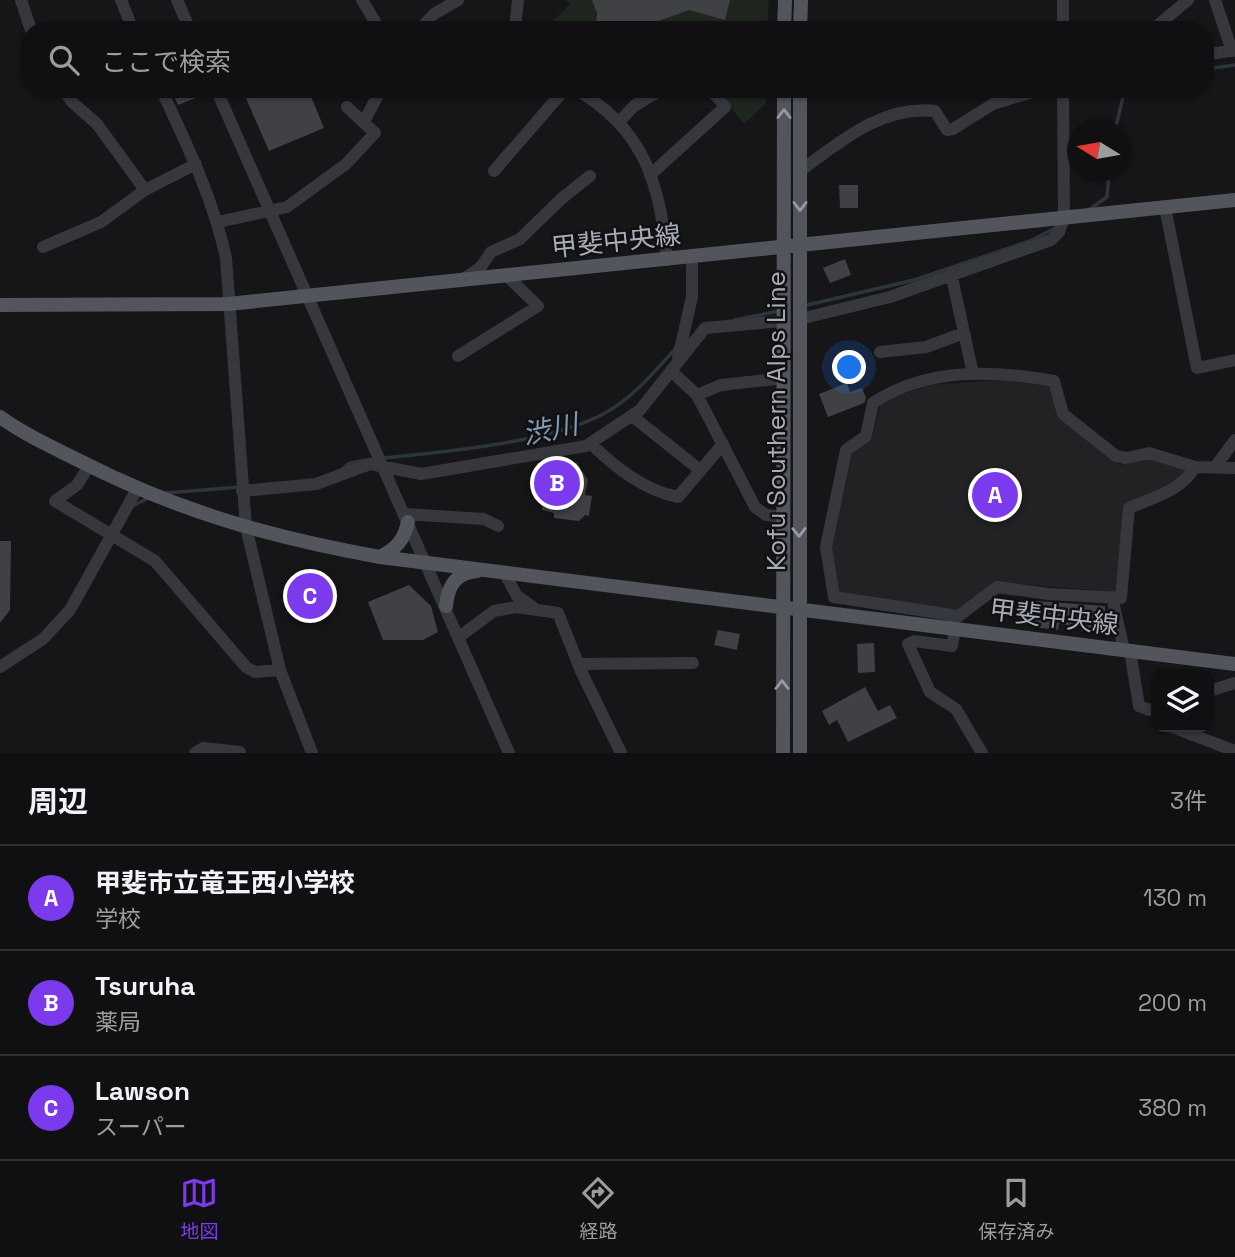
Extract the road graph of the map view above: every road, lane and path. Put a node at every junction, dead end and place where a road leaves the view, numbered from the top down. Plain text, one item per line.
1 (20, 0) edge
2 (121, 0) edge
3 (177, 0) edge
4 (362, 0) edge
5 (458, 0) edge
6 (518, 0) edge
7 (785, 0) edge
8 (801, 0) edge
9 (1063, 0) edge
10 (1188, 0) edge
11 (1215, 0) edge
12 (28, 21) edge
13 (130, 21) edge
14 (186, 21) edge
15 (375, 21) edge
16 (427, 21) edge
17 (516, 21) edge
18 (784, 21) edge
19 (800, 21) edge
20 (1063, 21) edge
21 (1163, 21) edge
22 (1234, 51) edge
23 (1214, 54) edge
24 (70, 98) edge
25 (165, 98) edge
26 (220, 98) edge
27 (376, 98) edge
28 (557, 98) edge
29 (587, 98) edge
30 (647, 98) edge
31 (718, 98) edge
32 (784, 98) edge
33 (800, 98) edge
34 (1013, 98) edge
35 (1063, 98) edge
36 (347, 107) dead end
37 (364, 122) junction
38 (619, 122) junction
39 (196, 164) junction
40 (494, 171) dead end
41 (800, 172) junction
42 (650, 174) junction
43 (590, 176) dead end
44 (145, 190) junction
45 (1235, 200) edge
46 (1165, 207) junction
47 (270, 211) junction
48 (1064, 218) junction
49 (218, 222) junction
50 (43, 247) dead end
51 (800, 247) junction
52 (783, 248) junction
53 (692, 258) junction
54 (667, 260) junction
55 (951, 274) junction
56 (508, 277) junction
57 (461, 282) junction
58 (307, 297) junction
59 (228, 304) junction
60 (0, 305) edge
61 (800, 319) junction
62 (782, 321) junction
63 (964, 333) junction
64 (880, 352) dead end
65 (458, 356) dead end
66 (1235, 360) edge
67 (674, 366) junction
68 (973, 374) junction
69 (784, 378) junction
70 (698, 395) junction
71 (632, 416) junction
72 (0, 417) edge
73 (1235, 440) edge
74 (590, 443) junction
75 (723, 444) junction
76 (89, 466) junction
77 (383, 466) junction
78 (1195, 467) junction
79 (1215, 467) junction
80 (1235, 468) edge
81 (700, 470) junction
82 (137, 489) junction
83 (242, 491) junction
84 (783, 517) junction
85 (407, 518) junction
86 (498, 526) dead end
87 (246, 527) junction
88 (113, 535) junction
89 (380, 558) junction
90 (427, 561) junction
91 (498, 571) junction
92 (1112, 597) junction
93 (446, 606) junction
94 (538, 609) junction
95 (782, 609) junction
96 (801, 612) junction
97 (955, 625) junction
98 (459, 637) junction
99 (1127, 651) junction
100 (693, 663) dead end
101 (578, 664) junction
102 (1235, 664) edge
103 (0, 667) edge
104 (280, 670) junction
105 (1235, 683) edge
106 (1214, 689) edge
107 (1151, 711) edge
108 (1185, 732) edge
109 (1235, 751) edge
110 (240, 752) edge
111 (307, 752) edge
112 (195, 753) edge
113 (509, 753) edge
114 (621, 753) edge
115 (783, 753) edge
116 (800, 753) edge
117 (982, 753) edge

1 - 12 street
2 - 13 street
3 - 14 street
4 - 15 street
5 - 16 street
6 - 17 street
7 - 18 main road
8 - 19 main road
9 - 20 street
10 - 21 street
11 - 22 street
22 - 23 street
24 - 44 street
25 - 39 street
26 - 47 street
27 - 37 street
28 - 40 street
29 - 38 street
30 - 38 street
31 - 42 street
52 -> 32 main road, Kofu Southern Alps Line
33 - 41 main road, Kofu Southern Alps Line
34 - 41 street
35 - 48 street
36 - 37 street
37 - 47 street
38 - 42 street
39 - 44 street
39 - 49 street
41 -> 51 main road, Kofu Southern Alps Line
42 - 54 street
43 - 57 street
44 - 50 street
45 - 46 main road, 甲斐中央線
46 - 48 main road, 甲斐中央線
46 - 66 street
47 - 49 street
47 - 58 street
48 - 51 main road, 甲斐中央線
48 - 55 street
49 - 59 street
51 - 52 main road, 甲斐中央線
51 - 61 main road, Kofu Southern Alps Line
52 - 53 main road, 甲斐中央線
52 - 62 main road, Kofu Southern Alps Line
53 - 54 main road, 甲斐中央線
53 - 67 street
54 - 56 main road, 甲斐中央線
55 - 61 street
55 - 63 street
56 - 57 main road, 甲斐中央線
56 - 65 street
57 - 58 main road, 甲斐中央線
58 - 59 main road, 甲斐中央線
58 - 77 street
59 - 60 main road, 甲斐中央線
59 - 83 street
61 -> 96 main road, Kofu Southern Alps Line
62 - 67 street
62 - 69 main road, Kofu Southern Alps Line
63 - 64 street
63 - 68 street
67 - 70 street
67 - 71 street
68 - 78 street
68 - 97 street
69 - 70 street
69 - 84 main road, Kofu Southern Alps Line
70 - 75 street
71 - 74 street
71 - 81 street
72 - 76 main road, 甲斐中央線
73 - 79 street
74 - 77 street
74 - 81 street
75 - 81 street
75 - 84 street
76 - 82 main road, 甲斐中央線
76 - 88 street
77 - 83 street
77 - 85 street
78 - 79 street
78 - 92 street
79 - 80 street
82 - 87 main road, 甲斐中央線
82 - 88 street
83 - 87 street
84 - 95 main road, Kofu Southern Alps Line
85 - 86 street
85 - 89 main road
85 - 90 street
87 - 89 main road, 甲斐中央線
87 - 104 street
88 - 103 street
88 - 104 street
89 - 90 main road, 甲斐中央線
90 - 91 main road, 甲斐中央線
90 - 93 street
91 - 93 main road
91 - 94 street
91 - 95 main road, 甲斐中央線
92 - 97 street
92 - 99 street
93 - 98 street
94 - 98 street
94 - 101 street
95 - 96 main road, 甲斐中央線
115 -> 95 main road, Kofu Southern Alps Line
96 - 97 main road, 甲斐中央線
96 - 116 main road, Kofu Southern Alps Line
97 - 99 main road, 甲斐中央線
97 - 117 street
98 - 113 street
99 - 102 main road, 甲斐中央線
99 - 107 street
100 - 101 street
101 - 114 street
104 - 111 street
105 - 106 street
108 - 109 street
110 - 112 street

